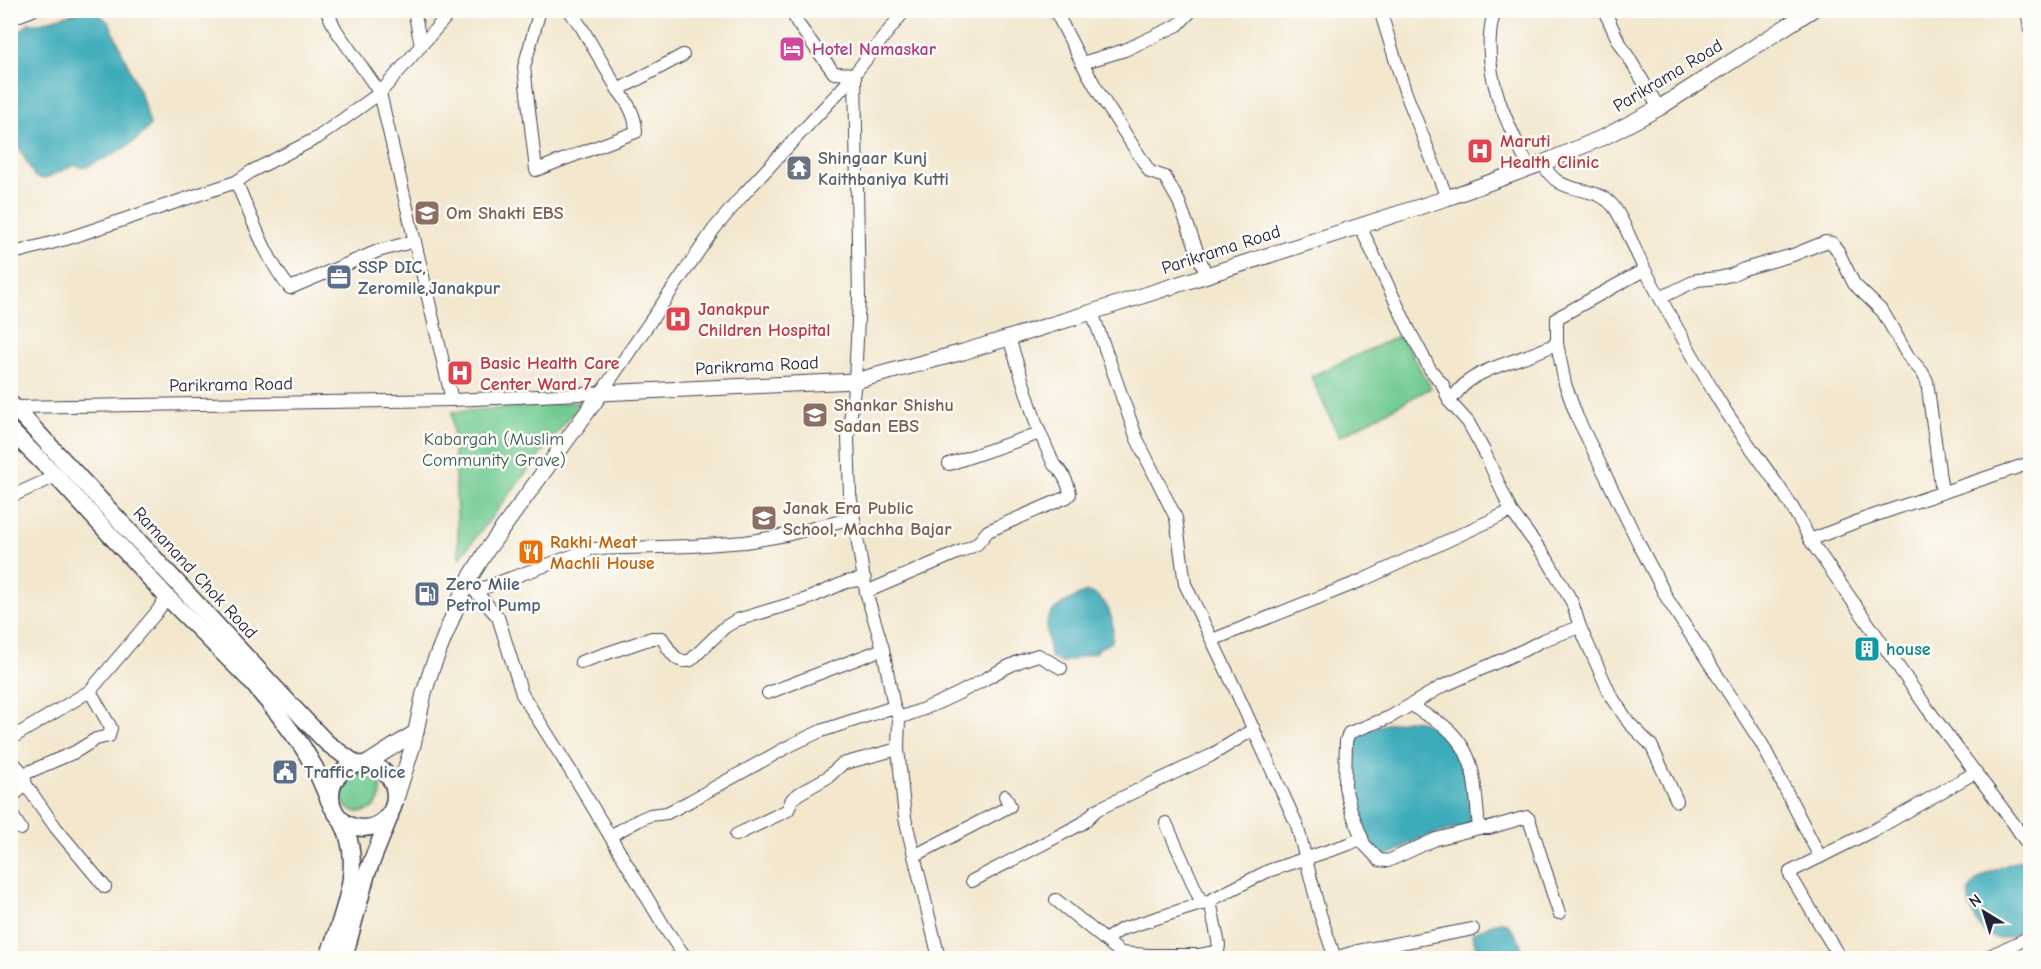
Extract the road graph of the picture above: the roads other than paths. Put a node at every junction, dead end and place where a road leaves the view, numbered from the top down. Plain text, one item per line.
1 (33, 10) edge
2 (326, 10) edge
3 (414, 10) edge
4 (452, 10) edge
5 (540, 10) edge
6 (569, 10) edge
7 (792, 10) edge
8 (905, 10) edge
9 (1055, 10) edge
10 (1192, 10) edge
11 (1380, 10) edge
12 (1497, 10) edge
13 (1604, 10) edge
14 (1812, 10) edge
15 (2027, 10) edge
16 (10, 19) edge
17 (2031, 30) edge
18 (421, 46) junction
19 (683, 56) dead end
20 (1082, 63) junction
21 (855, 74) junction
22 (2031, 88) edge
23 (618, 90) junction
24 (380, 93) junction
25 (2031, 105) edge
26 (1659, 108) junction
27 (1536, 166) junction
28 (236, 182) junction
29 (1447, 198) junction
30 (1360, 226) junction
31 (415, 241) junction
32 (10, 254) edge
33 (1644, 270) junction
34 (1206, 275) junction
35 (1660, 297) junction
36 (1092, 312) junction
37 (1009, 338) junction
38 (1557, 343) junction
39 (855, 381) junction
40 (601, 393) junction
41 (452, 400) junction
42 (1449, 401) junction
43 (12, 406) edge
44 (10, 430) edge
45 (1040, 433) junction
46 (2031, 463) edge
47 (949, 464) dead end
48 (56, 476) junction
49 (1942, 493) junction
50 (10, 497) edge
51 (1511, 511) junction
52 (853, 518) junction
53 (1810, 540) junction
54 (865, 585) junction
55 (470, 588) junction
56 (167, 597) junction
57 (1580, 627) junction
58 (1212, 640) junction
59 (883, 649) junction
60 (581, 662) dead end
61 (1061, 668) dead end
62 (90, 691) junction
63 (768, 693) dead end
64 (1412, 704) junction
65 (896, 712) junction
66 (1254, 729) junction
67 (416, 732) junction
68 (10, 739) edge
69 (898, 749) junction
70 (10, 759) edge
71 (361, 764) junction
72 (1976, 772) junction
73 (25, 779) junction
74 (1005, 796) dead end
75 (10, 798) edge
76 (1677, 801) dead end
77 (393, 807) junction
78 (10, 812) edge
79 (336, 813) junction
80 (1166, 824) dead end
81 (1479, 828) junction
82 (21, 829) dead end
83 (736, 835) dead end
84 (610, 836) junction
85 (1362, 838) junction
86 (2031, 848) edge
87 (914, 856) junction
88 (1820, 857) junction
89 (1306, 858) junction
90 (972, 881) dead end
91 (105, 887) dead end
92 (1056, 900) dead end
93 (1206, 902) junction
94 (1558, 914) dead end
95 (1473, 929) dead end
96 (2031, 937) edge
97 (1105, 940) junction
98 (328, 958) edge
99 (344, 958) edge
100 (686, 958) edge
101 (939, 958) edge
102 (1335, 958) edge
103 (1840, 958) edge
104 (1984, 958) edge

1 - 16 street
2 - 24 street
3 - 18 street
4 - 18 street
5 - 23 street
6 - 23 street
7 - 21 street
8 - 21 street
9 - 20 street
10 - 20 street
11 - 29 street
12 - 27 street
13 - 26 street
14 - 26 main road, Parikrama Road
15 - 17 street
18 - 24 street
19 - 23 street
20 - 34 street
21 - 39 street
21 - 40 street
22 - 25 street
24 - 28 street
24 - 31 street
26 - 27 main road, Parikrama Road
27 - 29 main road, Parikrama Road
27 - 33 street
28 - 31 street
28 - 32 street
29 - 30 main road, Parikrama Road
30 - 34 main road, Parikrama Road
30 - 42 street
31 - 41 street
33 - 35 street
33 - 38 street
34 - 36 main road, Parikrama Road
35 - 49 street
35 - 53 street
36 - 37 main road, Parikrama Road
36 - 58 street
37 - 39 main road, Parikrama Road
37 - 45 street
38 - 42 street
38 - 88 street
39 - 40 main road, Parikrama Road
39 - 52 street
40 - 41 street, Parikrama Road
40 - 55 main road
41 - 43 street, Parikrama Road
42 - 51 street
43 - 71 highway, Ramanand Chok Road
44 - 48 highway, Ramanand Chok Road
45 - 47 street
45 - 54 street
46 - 49 street
48 - 50 street
48 - 56 highway, Ramanand Chok Road
49 - 53 street
51 - 57 street
51 - 58 street
52 - 54 street
52 - 55 street
53 - 72 street
54 - 59 street
54 - 60 street
55 - 67 main road
55 - 84 street
56 - 62 street
56 - 79 highway, Ramanand Chok Road
57 - 64 street
57 - 76 street
58 - 66 street
59 - 63 street
59 - 65 street
61 - 65 street
62 - 68 street
62 - 73 street
64 - 81 street
64 - 85 street
65 - 69 street
65 - 84 street
66 - 89 street
66 - 90 street
67 - 71 main road
67 - 77 main road
69 - 83 street
69 - 87 street
70 - 73 street
71 - 77 highway
71 - 79 highway
72 - 86 street
72 - 88 street
73 - 75 street
73 - 91 street
74 - 87 street
77 - 79 highway
77 - 99 highway
78 - 82 street
79 - 98 highway, Ramanand Chok Road
80 - 93 street
81 - 85 street
81 - 94 street
84 - 100 street
85 - 89 street
87 - 101 street
88 - 103 street
89 - 93 street
89 - 102 street
92 - 97 street
93 - 97 street
93 - 97 street
95 - 102 street
96 - 104 street

